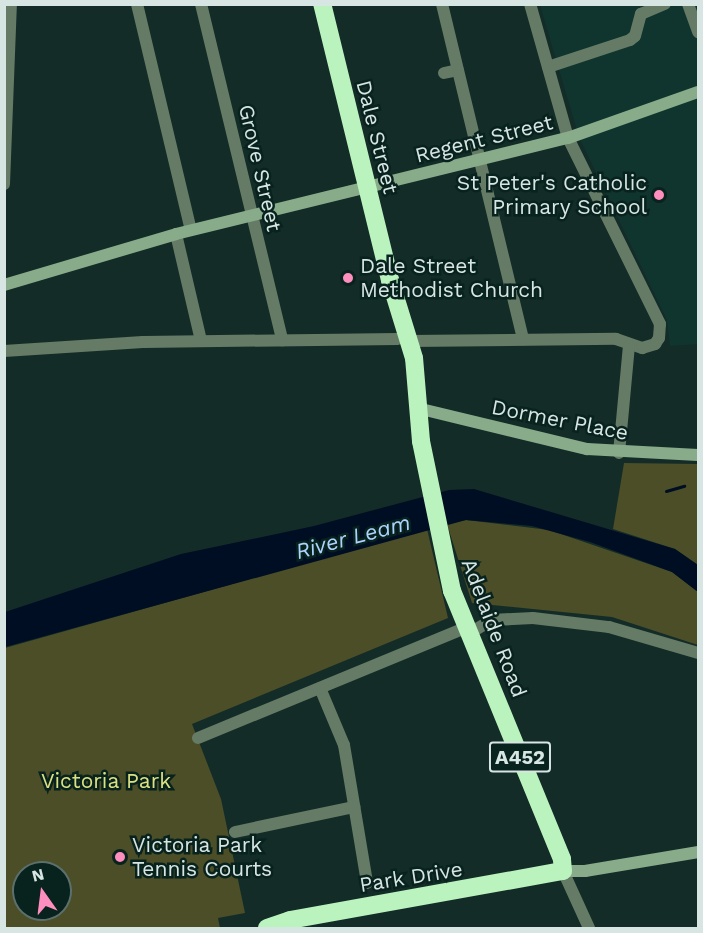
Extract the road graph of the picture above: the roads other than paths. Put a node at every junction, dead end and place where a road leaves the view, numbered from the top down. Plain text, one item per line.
1 (11, 4) edge
2 (137, 4) edge
3 (201, 4) edge
4 (322, 4) edge
5 (442, 4) edge
6 (530, 4) edge
7 (665, 4) edge
8 (688, 4) edge
9 (699, 32) edge
10 (548, 67) junction
11 (458, 70) junction
12 (444, 73) dead end
13 (699, 92) edge
14 (568, 138) junction
15 (480, 160) junction
16 (4, 184) edge
17 (367, 188) junction
18 (250, 214) junction
19 (191, 230) junction
20 (176, 234) junction
21 (5, 283) edge
22 (523, 339) junction
23 (282, 340) junction
24 (404, 340) junction
25 (201, 341) junction
26 (629, 346) junction
27 (4, 351) edge
28 (416, 400) junction
29 (619, 453) junction
30 (699, 455) edge
31 (473, 628) junction
32 (699, 653) edge
33 (320, 688) junction
34 (198, 738) dead end
35 (354, 807) junction
36 (235, 832) dead end
37 (699, 852) edge
38 (563, 871) junction
39 (367, 883) dead end
40 (267, 928) edge
41 (589, 928) edge

1 - 16 street
2 - 19 street
3 - 18 street, Grove Street
4 - 17 highway, Dale Street / A452
5 - 11 street
6 - 10 street
7 - 10 street
8 - 9 street
10 - 14 street
11 - 12 street
11 - 15 street
13 - 14 street, Regent Street
14 - 15 street, Regent Street
14 - 26 street
15 - 17 street, Regent Street
15 - 22 street
17 - 18 street, Regent Street
17 - 24 highway, Dale Street / A452
18 - 19 street, Regent Street
18 - 23 street, Grove Street
19 - 20 street, Regent Street
20 - 21 street, Regent Street
20 - 25 street
22 - 24 street
22 - 26 street
23 - 24 street
23 - 25 street
24 - 28 highway, Adelaide Road / A452
25 - 27 street
26 - 29 street
28 - 29 street, Dormer Place
28 - 31 highway, Adelaide Road / A452
29 - 30 street, Dormer Place
31 - 32 street
31 - 33 street
31 - 38 highway, Adelaide Road / A452
33 - 34 street
33 - 35 street
35 - 36 street
35 - 39 street
37 - 38 street
38 - 40 highway, Park Drive
38 - 41 street

